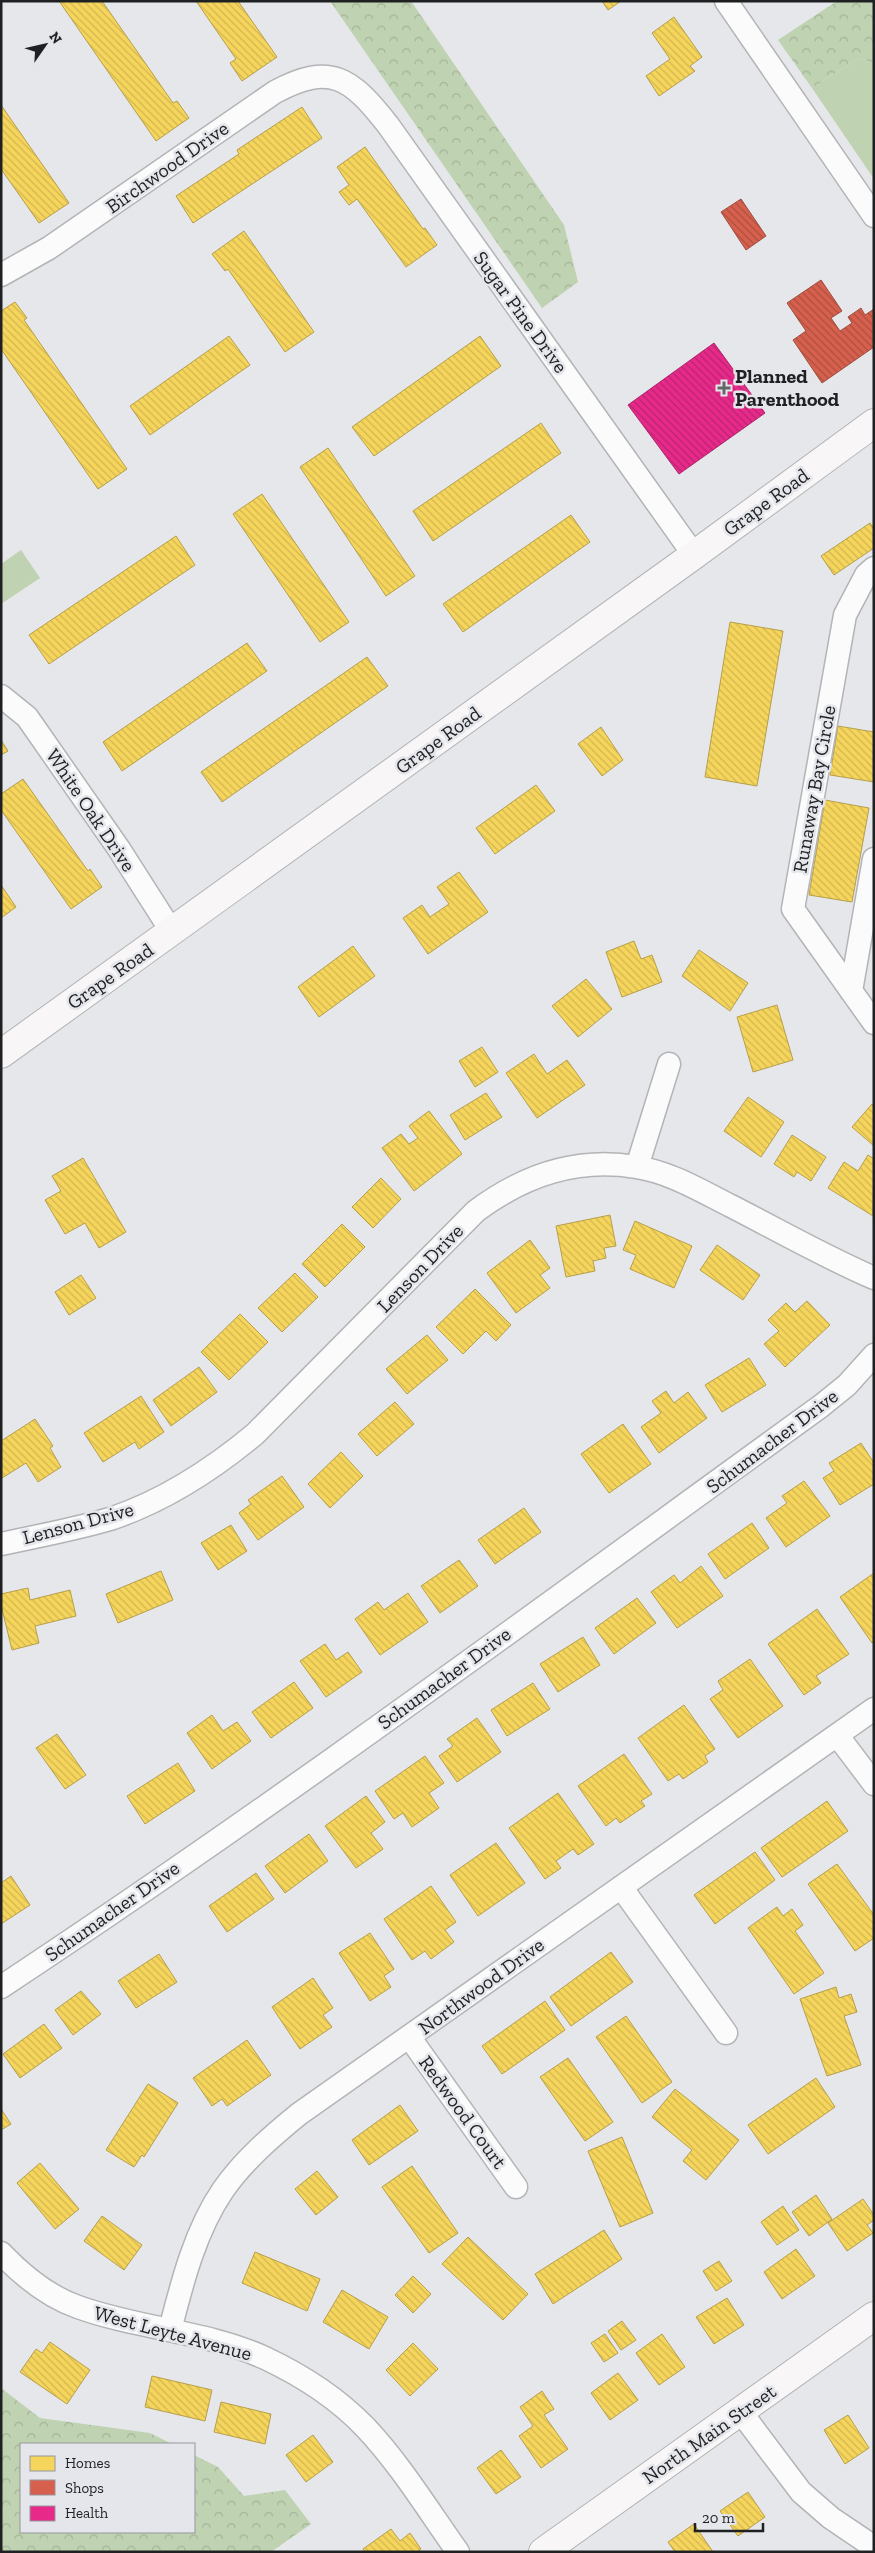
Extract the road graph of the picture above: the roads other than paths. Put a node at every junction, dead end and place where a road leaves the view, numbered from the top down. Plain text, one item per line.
1 (726, 1) edge
2 (338, 78) joint
3 (874, 216) edge
4 (1, 275) edge
5 (874, 423) edge
6 (694, 555) junction
7 (871, 576) edge
8 (1, 696) edge
9 (874, 859) edge
10 (172, 932) junction
11 (851, 991) junction
12 (874, 1023) edge
13 (1, 1054) edge
14 (669, 1064) dead end
15 (637, 1167) junction
16 (874, 1278) edge
17 (874, 1355) edge
18 (1, 1544) edge
19 (874, 1709) edge
20 (837, 1735) junction
21 (874, 1784) edge
22 (621, 1887) junction
23 (1, 1986) edge
24 (726, 2033) dead end
25 (410, 2038) junction
26 (516, 2187) dead end
27 (1, 2253) edge
28 (874, 2316) edge
29 (170, 2330) junction
30 (740, 2411) junction
31 (874, 2548) edge
32 (458, 2552) edge
33 (543, 2552) edge

1 - 3 street
2 - 4 street, Birchwood Drive
2 - 6 street, Sugar Pine Drive
5 - 6 main road, Grape Road
6 - 10 main road, Grape Road
7 - 11 street, Runaway Bay Circle
8 - 10 street, White Oak Drive
9 - 11 street
10 - 13 main road, Grape Road
11 - 12 street, Runaway Bay Circle
14 - 15 street
15 - 16 street, Lenson Drive
15 - 18 street, Lenson Drive
17 - 23 street, Schumacher Drive
19 - 20 street, Northwood Drive
20 - 21 street
20 - 22 street, Northwood Drive
22 - 24 street
22 - 25 street, Northwood Drive
25 - 26 street, Redwood Court
25 - 29 street, Northwood Drive
27 - 29 street, West Leyte Avenue
28 - 30 main road, North Main Street
29 - 32 street, West Leyte Avenue
30 - 31 street
30 - 33 main road, North Main Street

